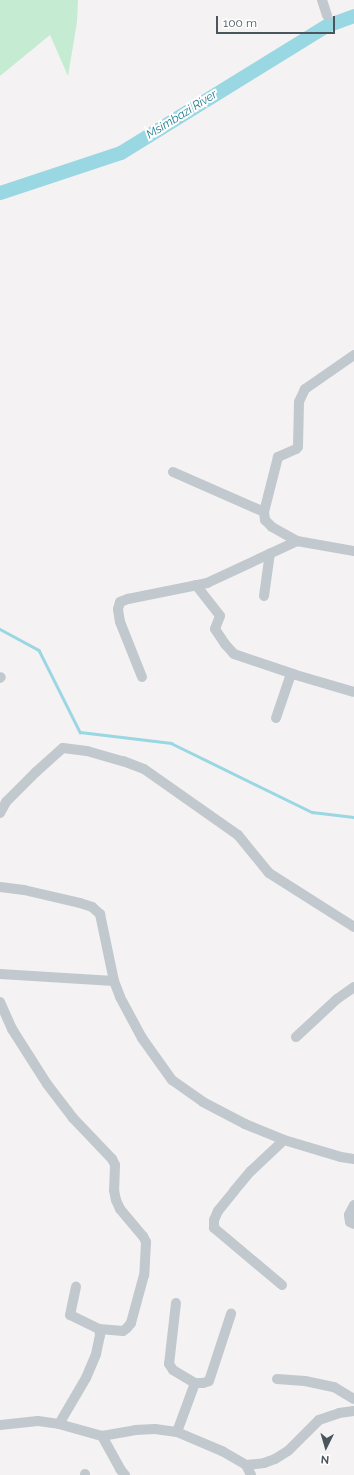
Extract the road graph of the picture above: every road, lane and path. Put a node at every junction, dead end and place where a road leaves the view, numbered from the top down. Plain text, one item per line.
1 (322, 0) edge
2 (327, 15) dead end
3 (354, 355) edge
4 (173, 472) dead end
5 (264, 512) junction
6 (297, 541) junction
7 (354, 551) edge
8 (270, 553) junction
9 (196, 585) junction
10 (264, 596) dead end
11 (292, 674) junction
12 (142, 677) dead end
13 (354, 692) edge
14 (276, 718) dead end
15 (0, 813) edge
16 (0, 887) edge
17 (354, 927) edge
18 (0, 974) edge
19 (114, 981) junction
20 (354, 986) edge
21 (0, 1002) edge
22 (296, 1037) dead end
23 (284, 1140) junction
24 (354, 1159) edge
25 (354, 1205) edge
26 (354, 1224) edge
27 (282, 1285) dead end
28 (76, 1286) dead end
29 (176, 1303) dead end
30 (232, 1314) dead end
31 (99, 1329) junction
32 (277, 1379) dead end
33 (195, 1383) junction
34 (354, 1399) edge
35 (354, 1411) edge
36 (59, 1424) junction
37 (0, 1425) edge
38 (177, 1432) junction
39 (102, 1436) junction
40 (246, 1465) junction
41 (123, 1474) edge
42 (251, 1475) edge

1 - 2 street
3 - 5 street
4 - 5 street
5 - 6 street
6 - 7 street
6 - 8 street
8 - 9 street
8 - 10 street
9 - 11 street
9 - 12 street
11 - 13 street
11 - 14 street
15 - 17 street
16 - 19 street
18 - 19 street
19 - 23 street
20 - 22 street
21 - 31 street
23 - 24 street
23 - 27 street
25 - 26 street
28 - 31 street
29 - 33 street
30 - 33 street
31 - 36 street
32 - 34 street
33 - 38 street
35 - 40 street
36 - 37 street
36 - 39 street
38 - 39 street
38 - 40 street
39 - 41 street
40 - 42 street

